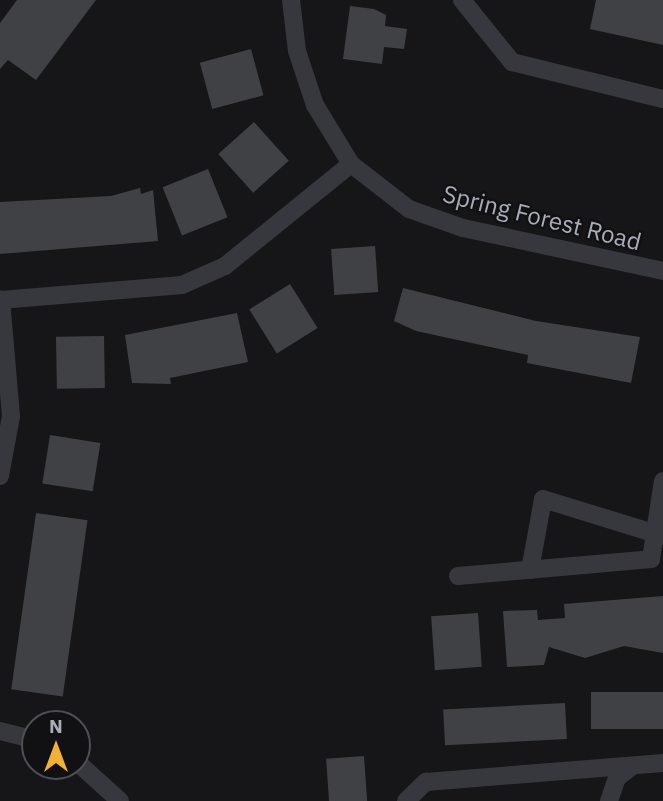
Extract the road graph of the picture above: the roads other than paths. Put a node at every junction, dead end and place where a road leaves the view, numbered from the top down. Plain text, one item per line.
1 (291, 0) edge
2 (462, 0) edge
3 (663, 99) edge
4 (351, 164) junction
5 (663, 271) edge
6 (1, 300) edge
7 (0, 476) edge
8 (663, 481) edge
9 (659, 536) edge
10 (530, 570) junction
11 (458, 576) dead end
12 (0, 731) edge
13 (21, 736) edge
14 (663, 763) edge
15 (631, 766) junction
16 (91, 775) edge
17 (120, 801) edge
18 (406, 801) edge
19 (609, 801) edge

1 - 4 street, Spring Forest Road
2 - 3 street
4 - 5 street, Spring Forest Road
4 - 6 street
6 - 7 street
8 - 9 street
9 - 10 street
9 - 10 street
10 - 11 street
12 - 13 street
14 - 15 street
15 - 18 street
15 - 19 street
16 - 17 street

